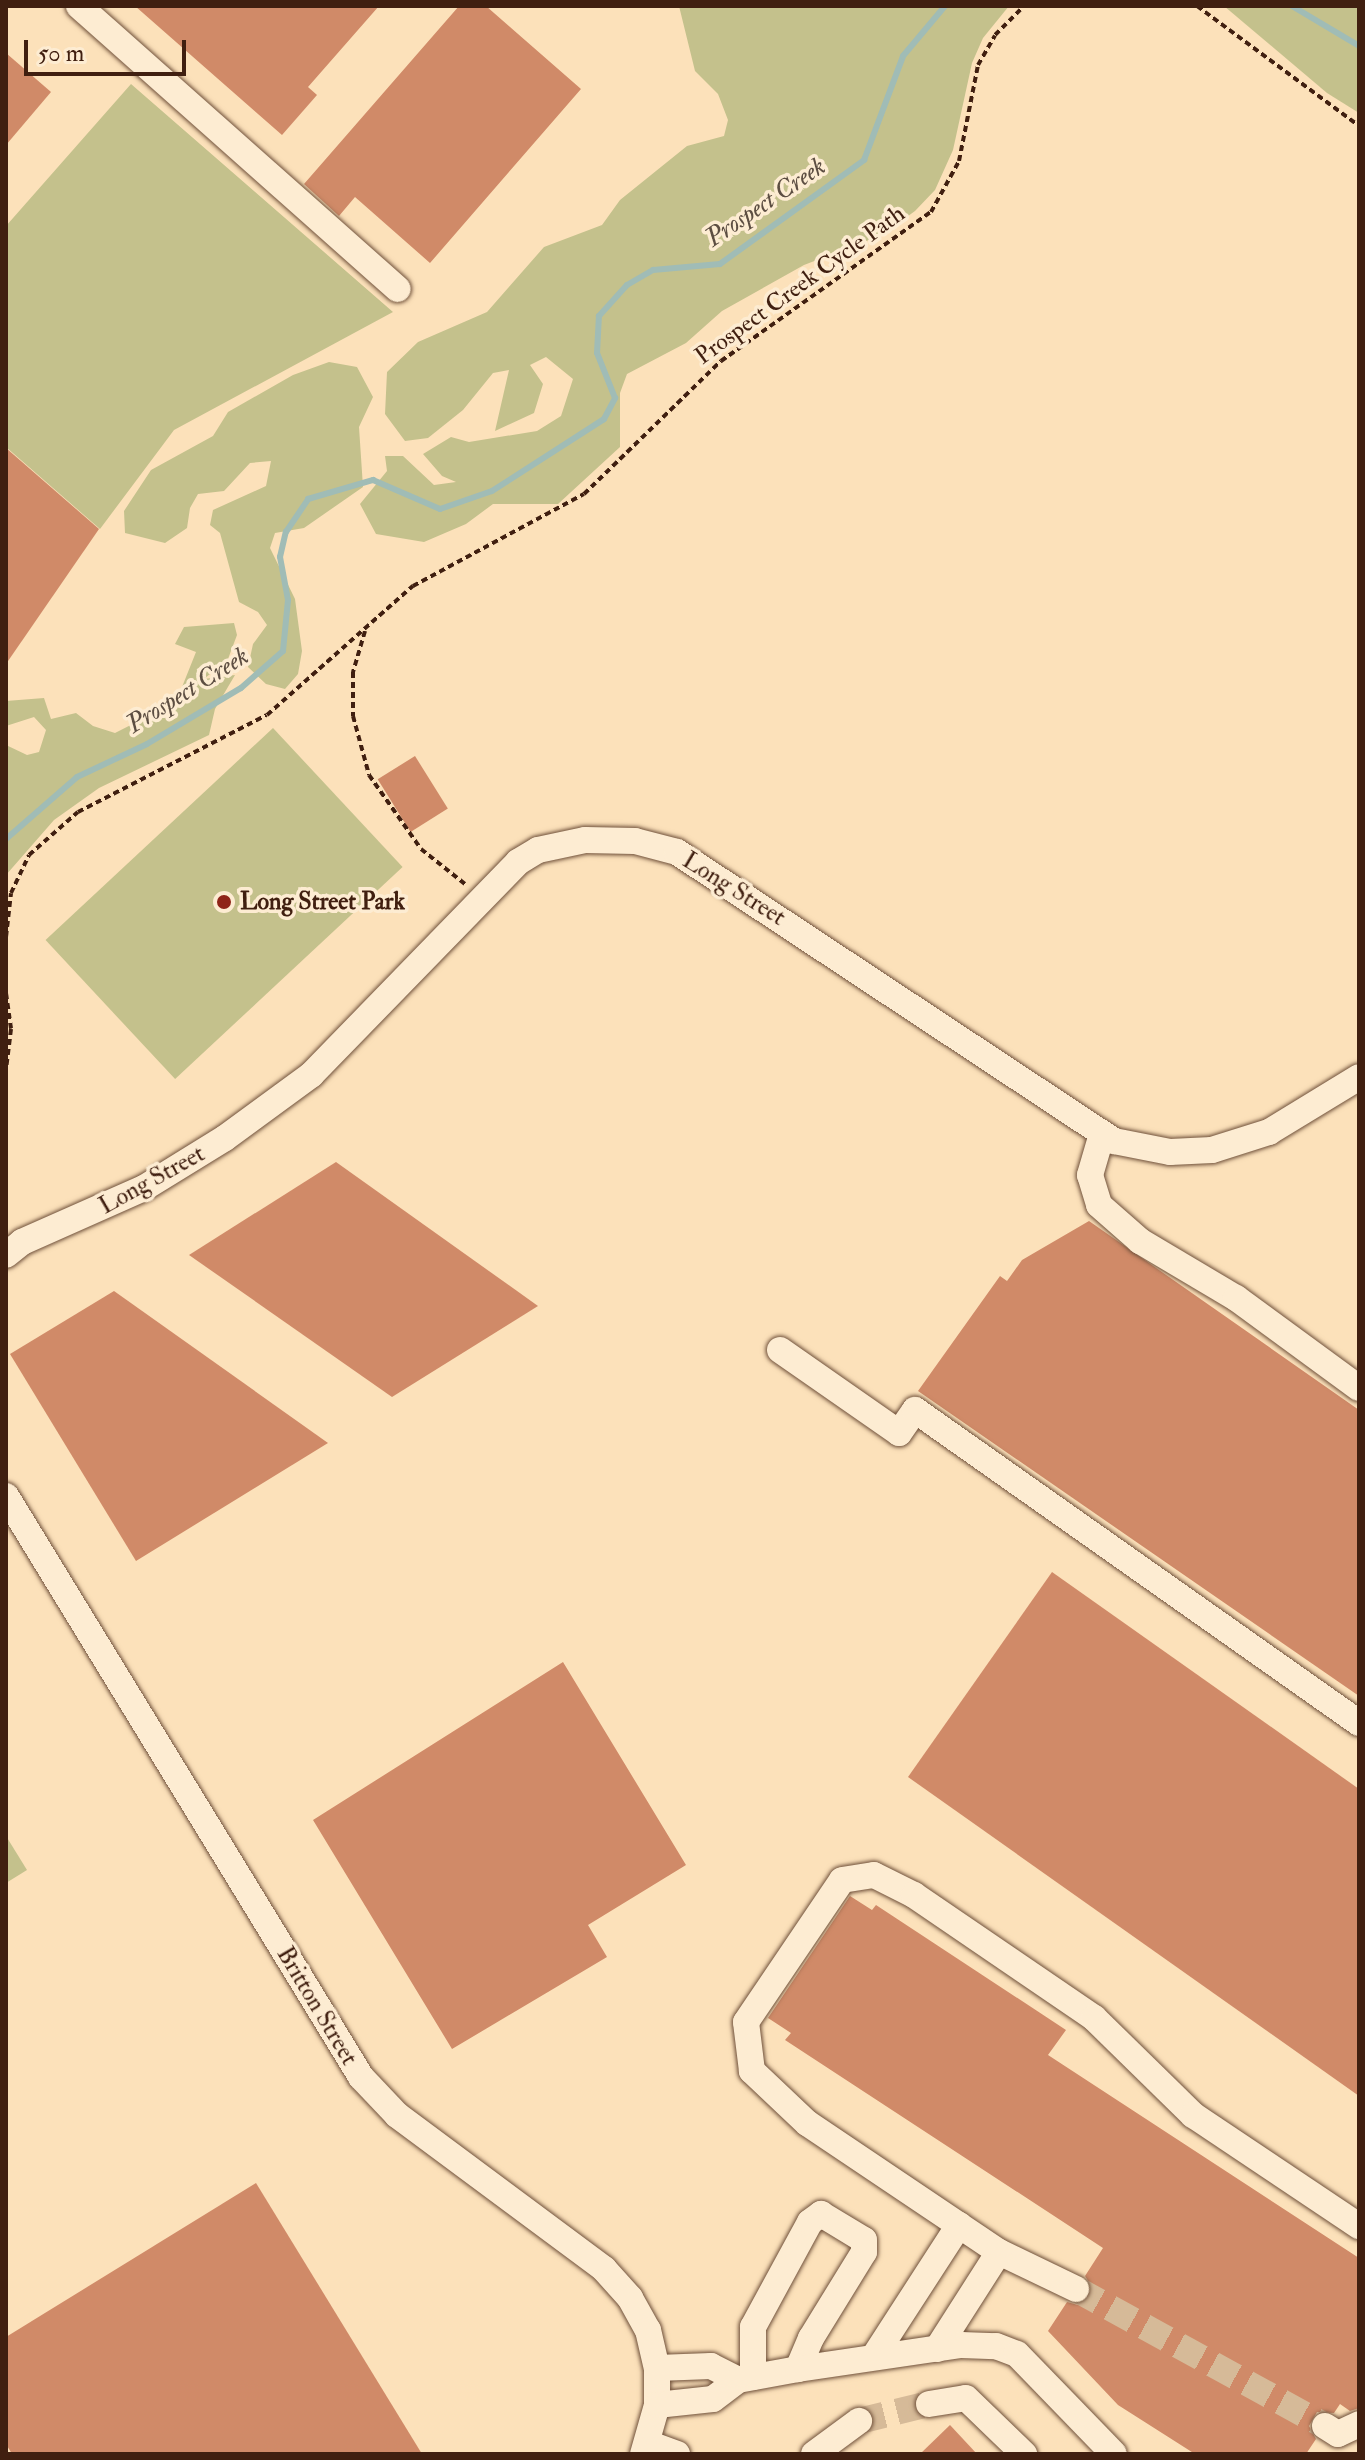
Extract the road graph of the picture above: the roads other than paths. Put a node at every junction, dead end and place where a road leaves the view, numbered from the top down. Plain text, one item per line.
1 (79, 6) edge
2 (398, 289) dead end
3 (1359, 1077) edge
4 (1102, 1134) junction
5 (11, 1245) edge
6 (780, 1350) dead end
7 (1359, 1388) edge
8 (6, 1496) edge
9 (1359, 1723) edge
10 (959, 2225) junction
11 (1359, 2226) edge
12 (999, 2252) junction
13 (1076, 2289) tunnel mouth
14 (937, 2349) junction
15 (875, 2355) junction
16 (657, 2368) junction
17 (798, 2369) junction
18 (745, 2378) junction
19 (929, 2404) tunnel mouth
20 (657, 2405) junction
21 (859, 2421) tunnel mouth
22 (1359, 2424) edge
23 (1325, 2426) tunnel mouth
24 (645, 2449) edge
25 (677, 2454) edge
26 (814, 2454) edge
27 (1024, 2454) edge
28 (1114, 2454) edge

1 - 2 street
3 - 4 street, Long Street
4 - 5 street, Long Street
4 - 7 street
6 - 9 street
8 - 16 street, Britton Street
10 - 11 street
10 - 12 street
10 - 15 street
12 - 13 street
12 - 14 street
14 - 15 street
14 - 28 street
15 - 17 street
16 - 18 street
16 - 20 street, Britton Street
17 - 18 street
17 - 18 street
18 - 20 street
19 - 27 street
20 - 24 street, Britton Street
21 - 26 street
22 - 23 street
24 - 25 street

